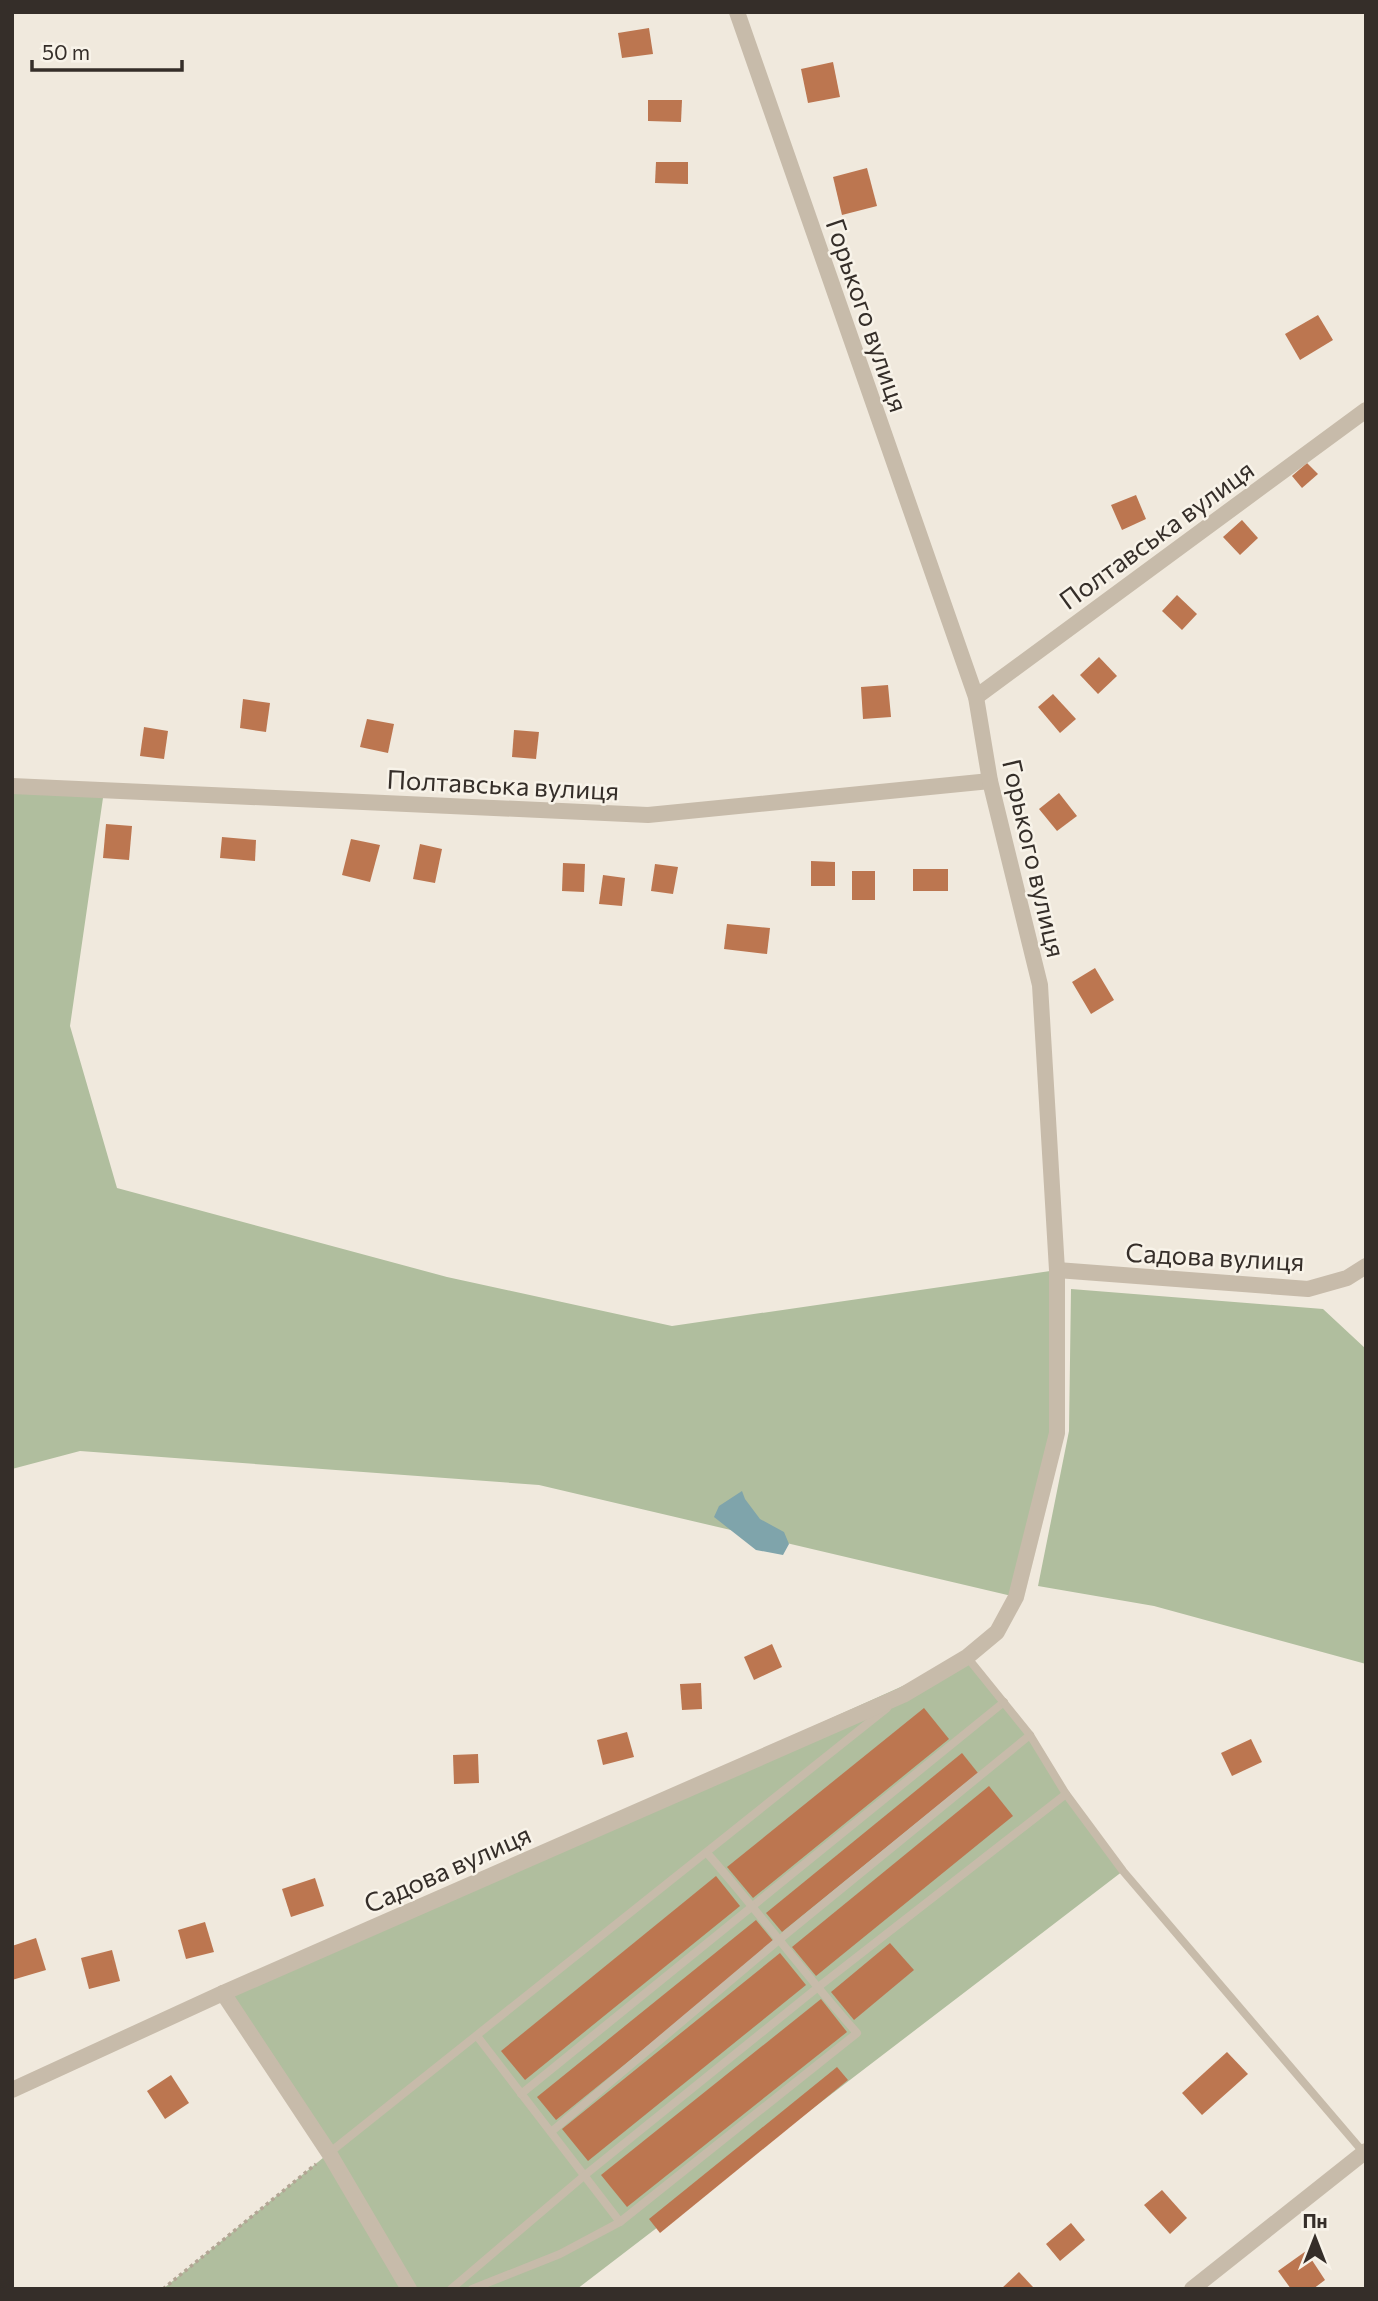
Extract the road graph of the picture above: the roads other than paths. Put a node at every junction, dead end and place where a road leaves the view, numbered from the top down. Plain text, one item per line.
1 (737, 12) edge
2 (1366, 410) edge
3 (976, 697) junction
4 (990, 781) junction
5 (12, 786) edge
6 (1366, 1266) edge
7 (1057, 1270) junction
8 (967, 1657) junction
9 (903, 1695) junction
10 (1004, 1702) junction
11 (1030, 1735) junction
12 (1066, 1794) junction
13 (707, 1853) junction
14 (753, 1905) junction
15 (779, 1940) junction
16 (817, 1988) junction
17 (223, 1993) junction
18 (477, 2036) junction
19 (12, 2090) edge
20 (521, 2094) junction
21 (551, 2132) junction
22 (329, 2152) junction
23 (1365, 2153) edge
24 (585, 2175) junction
25 (620, 2222) junction
26 (409, 2289) edge
27 (451, 2289) edge
28 (472, 2289) edge
29 (1192, 2289) edge

1 - 3 street, Горького вулиця
2 - 3 street, Полтавська вулиця
3 - 4 street, Горького вулиця
4 - 5 street, Полтавська вулиця
4 - 7 street, Горького вулиця
6 - 7 street, Садова вулиця
7 - 8 street, Горького вулиця
8 - 9 street, Горького вулиця
8 - 10 lane
9 - 13 lane
9 - 17 street, Садова вулиця
10 - 11 lane
10 - 14 lane
11 - 12 lane
11 - 15 lane
12 - 16 lane
12 - 23 lane
13 - 14 lane
13 - 18 lane
14 - 15 lane
14 - 20 lane
15 - 16 lane
15 - 21 lane
16 - 24 lane
16 - 25 lane
17 - 19 street, Садова вулиця
17 - 22 street
18 - 20 lane
18 - 22 lane
20 - 21 lane
21 - 24 lane
22 - 26 street
23 - 29 street
24 - 25 lane
24 - 27 lane
25 - 28 lane

